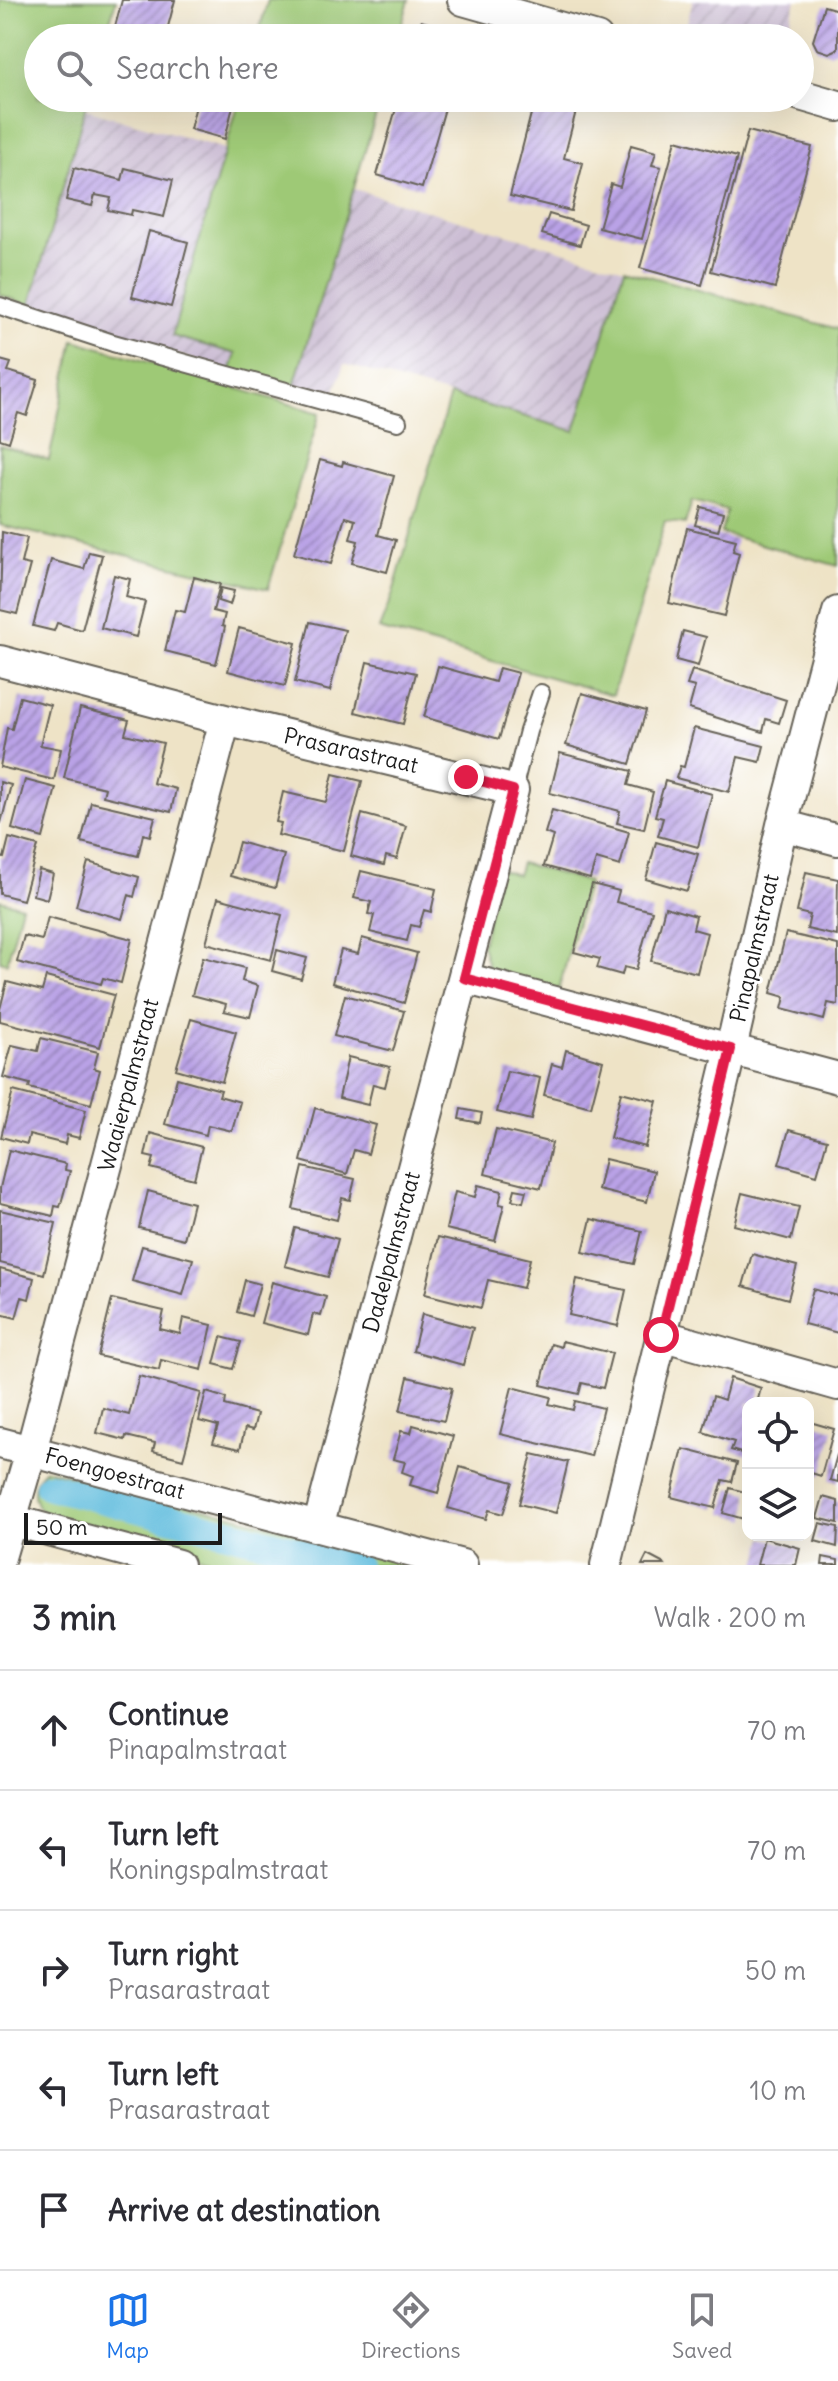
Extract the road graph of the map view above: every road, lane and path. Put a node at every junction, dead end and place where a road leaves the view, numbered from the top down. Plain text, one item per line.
1 (463, 0) edge
2 (548, 24) edge
3 (814, 99) edge
4 (838, 106) edge
5 (0, 306) edge
6 (398, 422) dead end
7 (837, 617) edge
8 (0, 661) edge
9 (541, 693) dead end
10 (225, 720) junction
11 (513, 790) junction
12 (782, 825) junction
13 (838, 840) edge
14 (464, 978) junction
15 (731, 1049) junction
16 (838, 1078) edge
17 (661, 1335) junction
18 (838, 1385) edge
19 (0, 1443) edge
20 (31, 1451) junction
21 (5, 1518) edge
22 (318, 1527) junction
23 (0, 1557) edge
24 (178, 1565) edge
25 (462, 1565) edge
26 (606, 1565) edge

1 - 2 street
3 - 4 street
5 - 6 lane
7 - 12 street, Pinapalmstraat
8 - 10 street, Prasarastraat
9 - 11 lane
10 - 11 street, Prasarastraat
10 - 20 street, Waaierpalmstraat
11 - 14 street
12 - 13 street
12 - 15 street, Pinapalmstraat
14 - 15 street
14 - 22 street, Dadelpalmstraat
15 - 16 street
15 - 17 street, Pinapalmstraat
17 - 18 street
17 - 26 street, Pinapalmstraat
19 - 20 street, Foengoestraat
20 - 21 street, Waaierpalmstraat
20 - 22 street, Foengoestraat
21 - 23 street, Waaierpalmstraat
21 - 24 street
22 - 25 street, Foengoestraat

